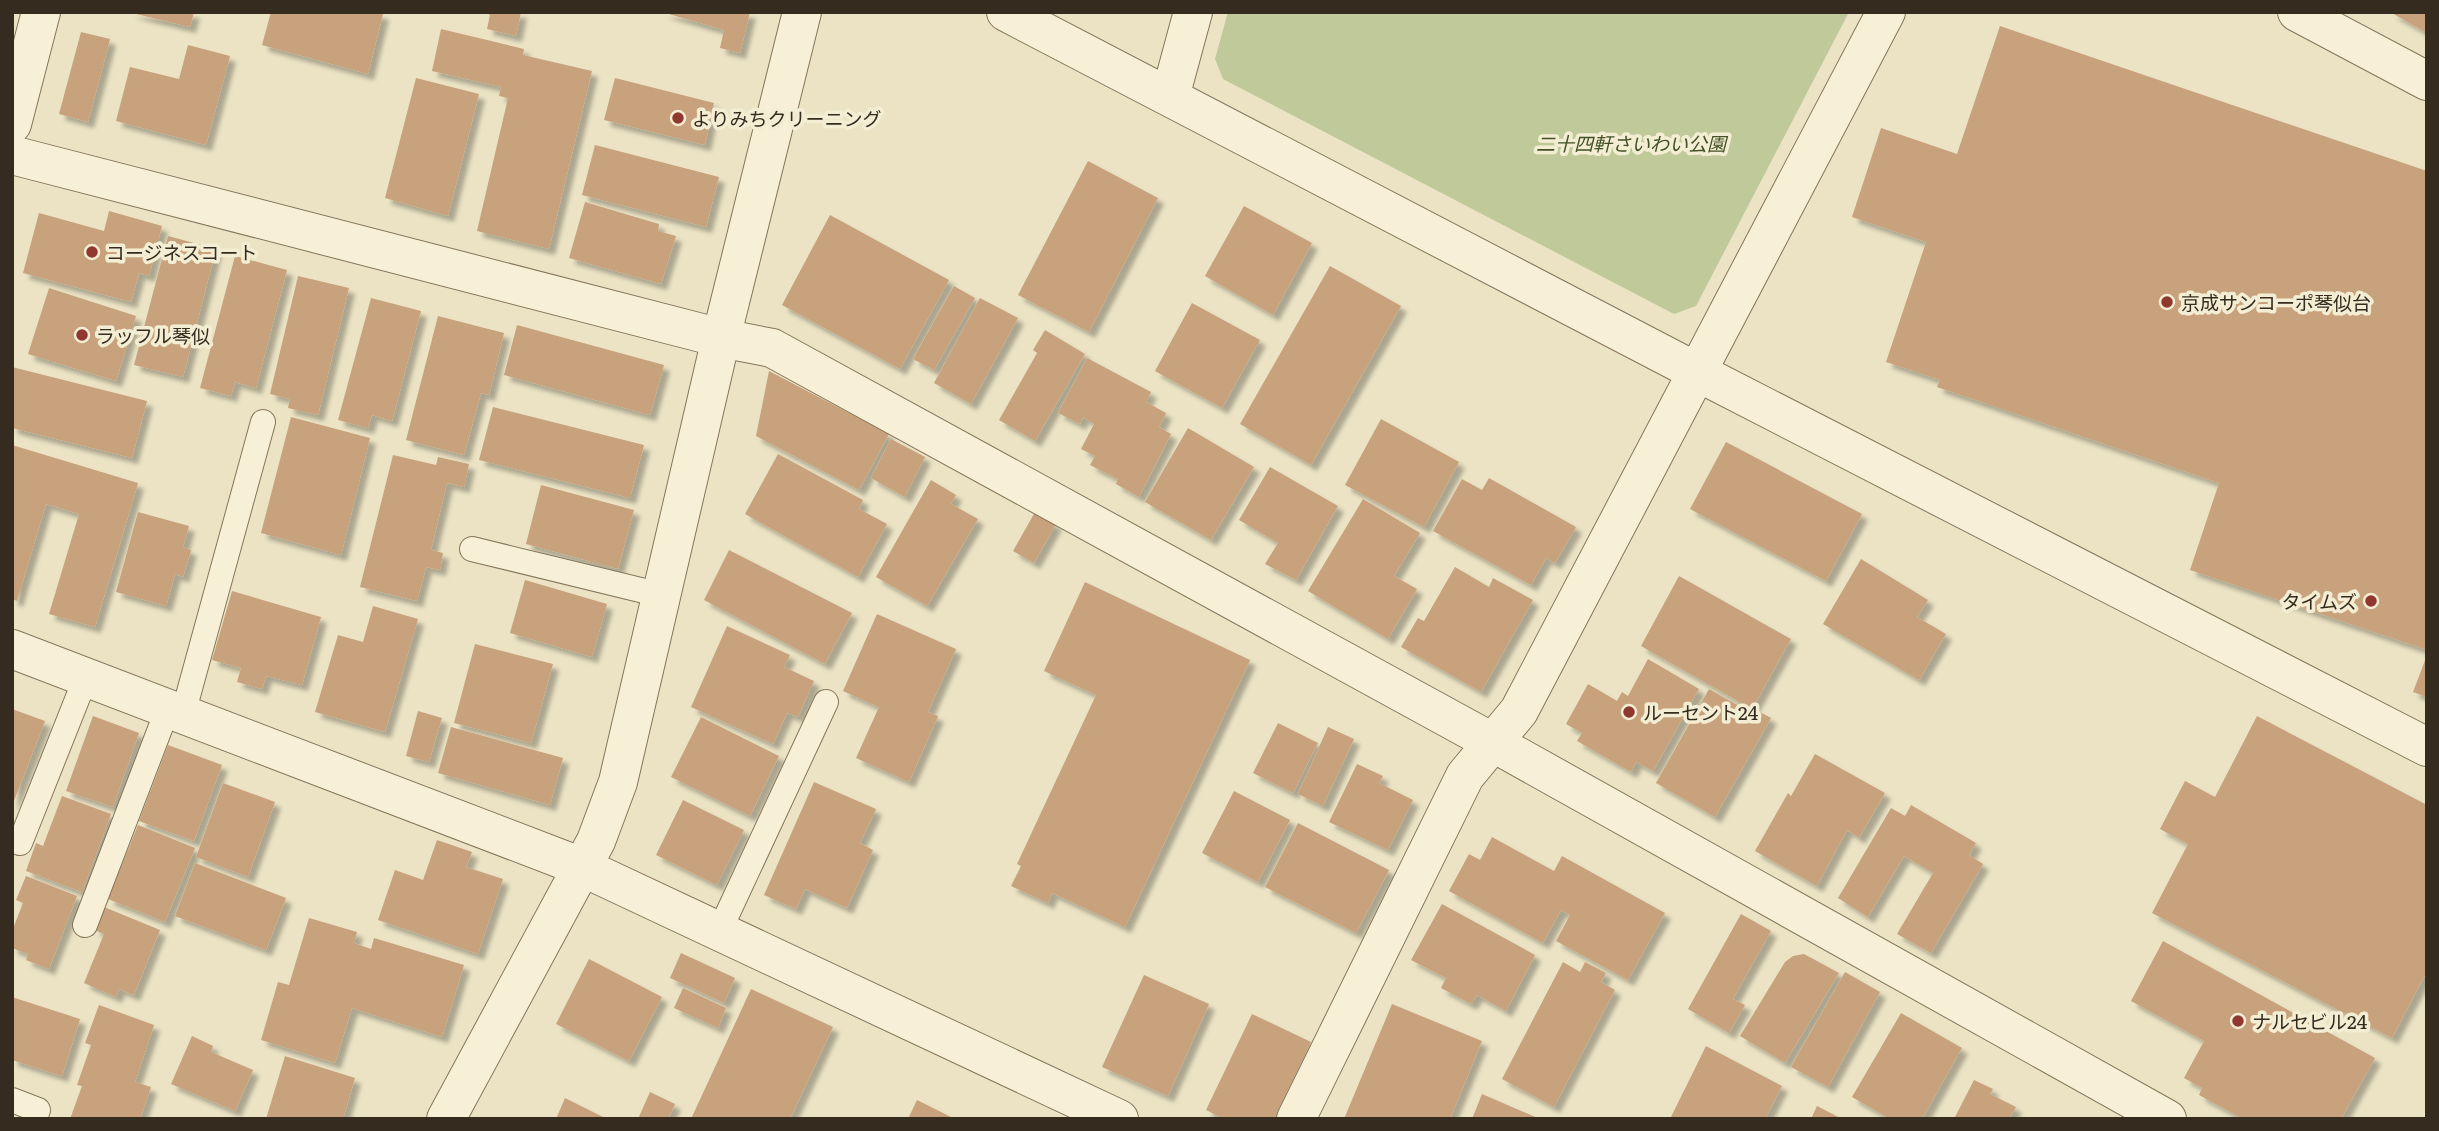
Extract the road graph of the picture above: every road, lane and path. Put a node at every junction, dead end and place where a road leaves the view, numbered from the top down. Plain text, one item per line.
1 (41, 12) edge
2 (802, 12) edge
3 (1006, 12) edge
4 (1193, 12) edge
5 (1886, 12) edge
6 (2297, 12) edge
7 (2427, 81) edge
8 (1170, 97) junction
9 (12, 124) edge
10 (12, 155) edge
11 (721, 338) junction
12 (1699, 373) junction
13 (263, 422) dead end
14 (471, 549) dead end
15 (661, 595) junction
16 (12, 649) edge
17 (86, 677) junction
18 (826, 702) dead end
19 (175, 711) junction
20 (1492, 743) junction
21 (2427, 747) edge
22 (12, 840) edge
23 (582, 867) junction
24 (85, 925) dead end
25 (719, 932) junction
26 (12, 1100) edge
27 (35, 1119) edge
28 (446, 1119) edge
29 (1119, 1119) edge
30 (1296, 1119) edge
31 (2167, 1119) edge

1 - 9 street
2 - 11 street
3 - 8 street
4 - 8 street
5 - 12 street
6 - 7 street
8 - 12 street
10 - 11 street
11 - 15 street
11 - 20 street
12 - 20 street
12 - 21 street
13 - 19 lane
14 - 15 lane
15 - 23 street
16 - 17 street
17 - 19 street
17 - 22 lane
18 - 25 lane
19 - 23 street
19 - 24 lane
20 - 30 street
20 - 31 street
23 - 25 street
23 - 28 street
25 - 29 street
26 - 27 lane

